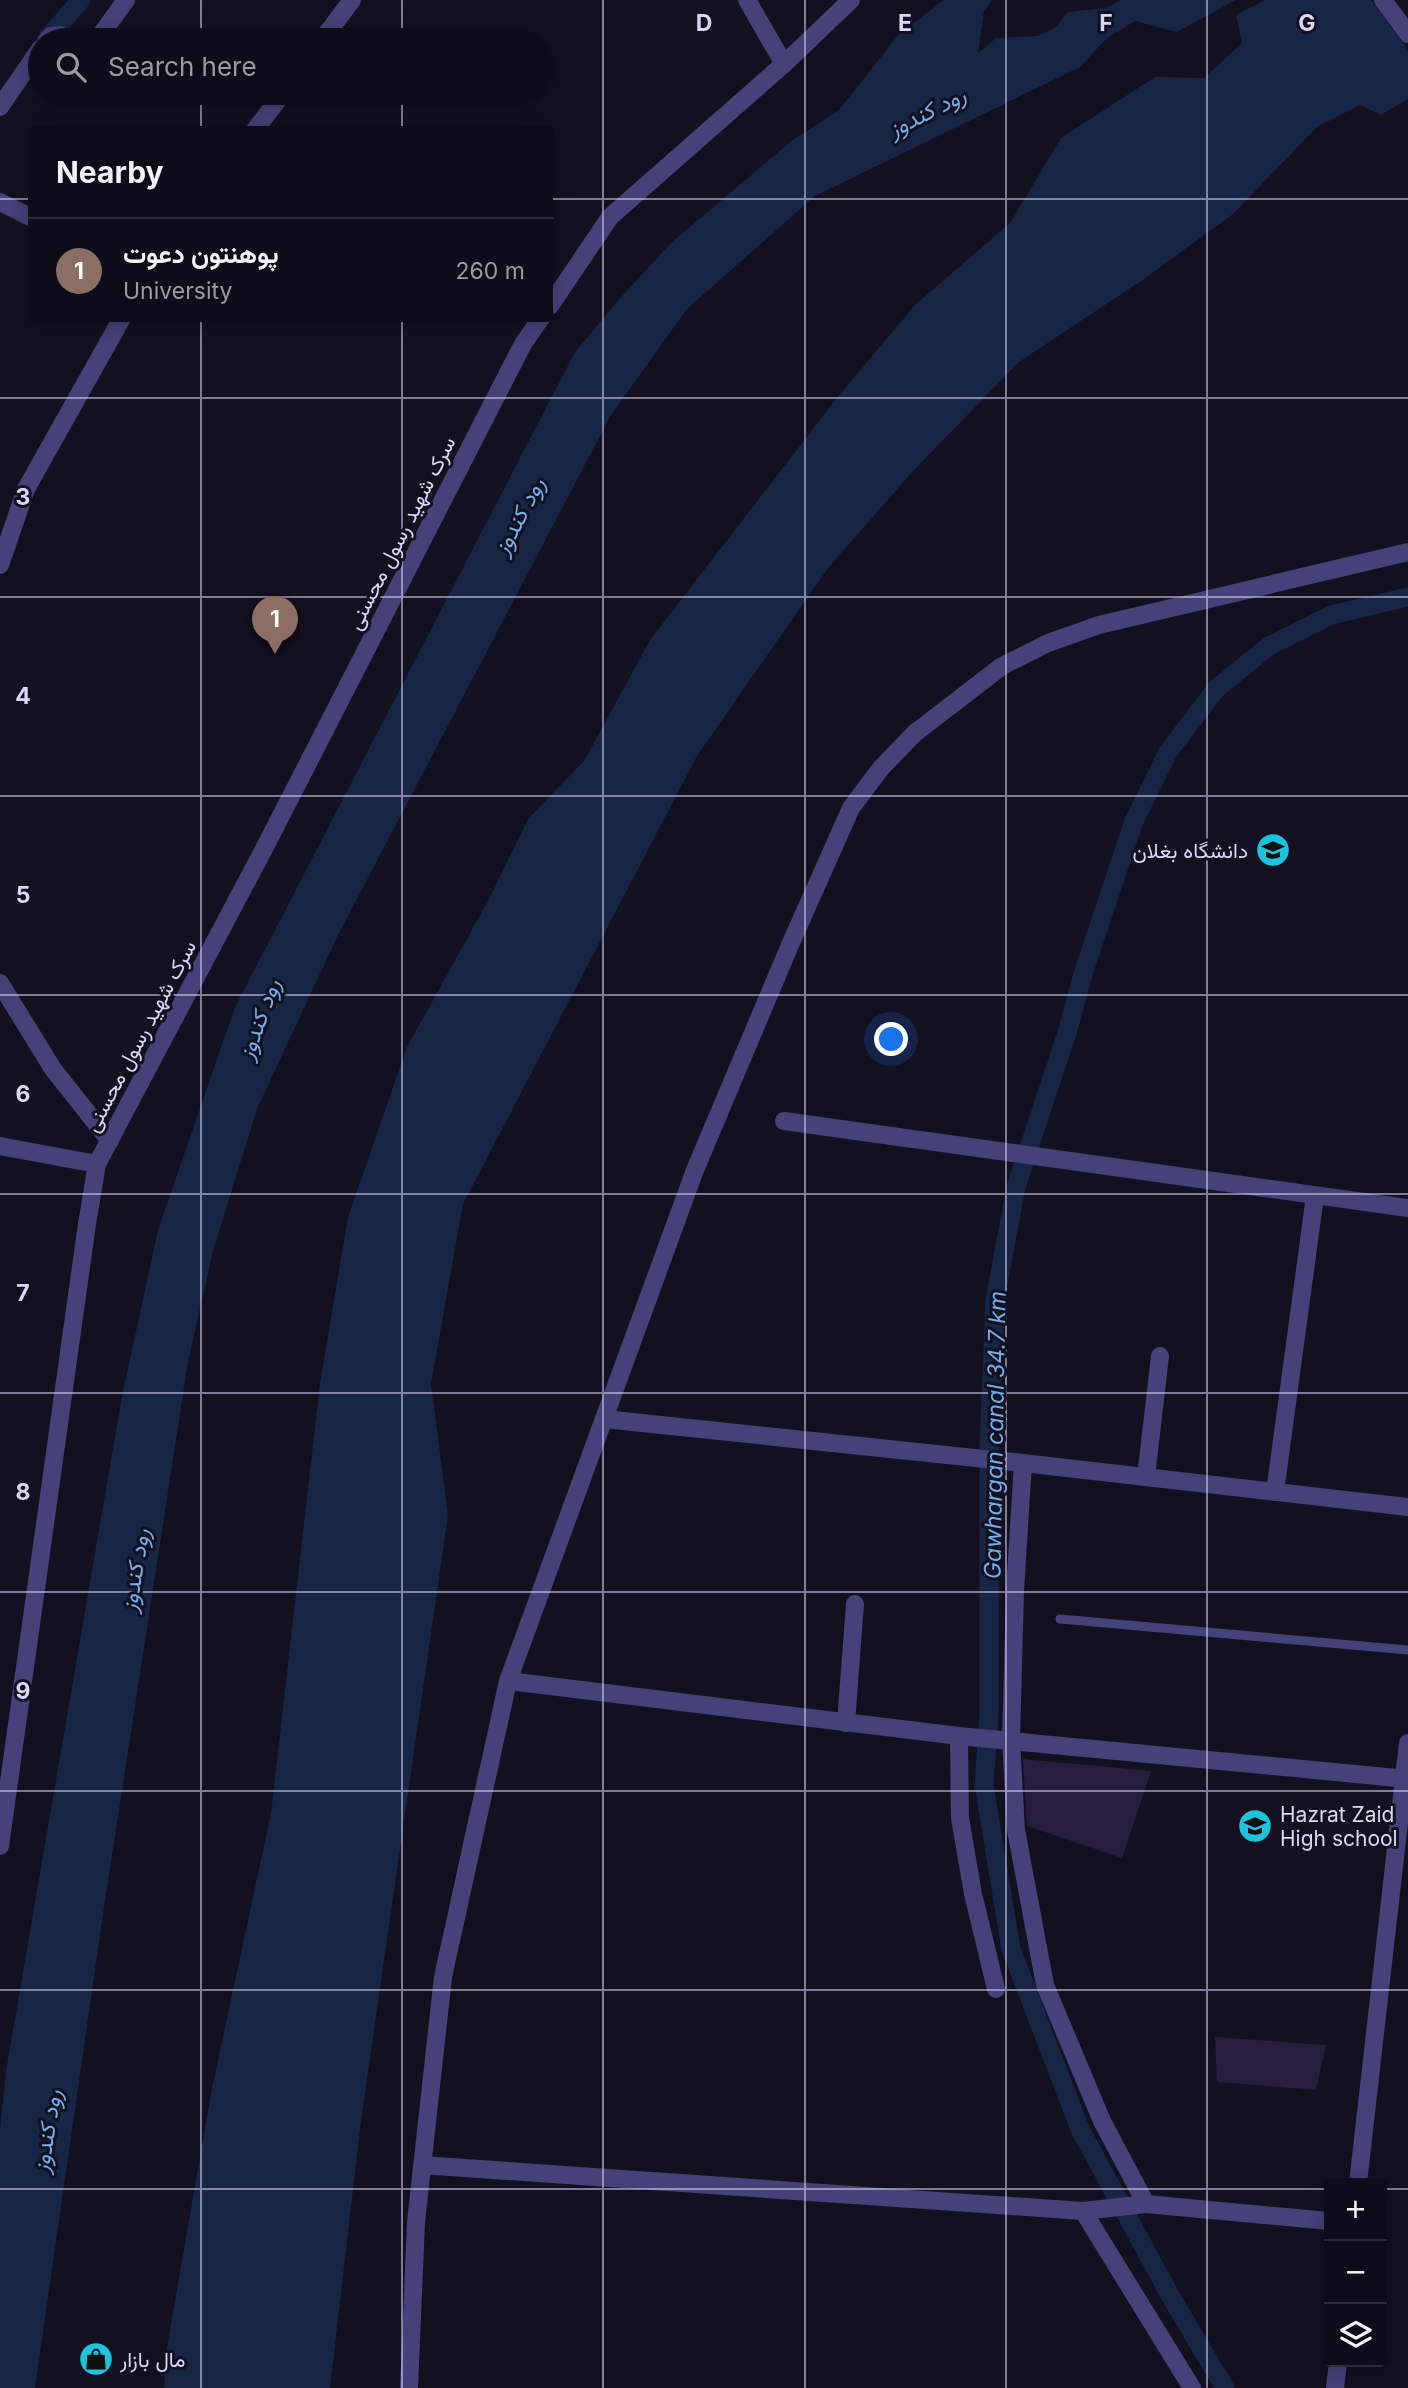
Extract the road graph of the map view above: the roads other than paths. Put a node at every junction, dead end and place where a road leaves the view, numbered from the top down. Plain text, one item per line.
1 (127, 0) edge
2 (352, 0) edge
3 (747, 0) edge
4 (851, 0) edge
5 (1383, 0) edge
6 (106, 28) edge
7 (331, 28) edge
8 (1408, 34) edge
9 (784, 64) junction
10 (28, 66) edge
11 (274, 105) edge
12 (0, 107) edge
13 (258, 126) edge
14 (0, 202) edge
15 (28, 216) edge
16 (553, 302) edge
17 (120, 322) edge
18 (538, 322) edge
19 (1408, 552) edge
20 (0, 565) edge
21 (0, 983) edge
22 (784, 1121) dead end
23 (110, 1141) junction
24 (0, 1146) edge
25 (97, 1164) junction
26 (1315, 1196) junction
27 (1408, 1208) edge
28 (1160, 1356) dead end
29 (604, 1419) junction
30 (1023, 1462) junction
31 (1146, 1477) junction
32 (1275, 1492) junction
33 (1408, 1507) edge
34 (855, 1604) dead end
35 (1060, 1619) dead end
36 (1408, 1650) edge
37 (508, 1681) junction
38 (846, 1723) junction
39 (959, 1735) junction
40 (1011, 1740) junction
41 (1408, 1744) edge
42 (1406, 1779) edge
43 (0, 1846) edge
44 (996, 1989) dead end
45 (422, 2165) junction
46 (1359, 2178) edge
47 (1146, 2204) junction
48 (1083, 2211) junction
49 (1324, 2221) edge
50 (1337, 2367) edge
51 (409, 2388) edge
52 (1192, 2388) edge
53 (1335, 2388) edge

1 - 6 street
2 - 7 street
3 - 9 street
4 - 9 street
5 - 8 street
9 - 16 street
10 - 12 street
11 - 13 street
14 - 15 street
17 - 20 street
18 - 23 street, سرک شهید رسول محسنی
19 - 29 street
21 - 23 street
22 - 26 street
23 - 25 street, سرک شهید رسول محسنی
24 - 25 street
25 - 43 street, سرک شهید رسول محسنی
26 - 27 street
26 - 32 street
28 - 31 street
29 - 30 street
29 - 37 street
30 - 31 street
30 - 40 street
31 - 32 street
32 - 33 street
34 - 38 street
35 - 36 lane
37 - 38 street
37 - 45 street
38 - 39 street
39 - 40 street
39 - 44 street
40 - 42 street
40 - 47 street
41 - 42 street
42 - 46 street
45 - 48 street
45 - 51 street
47 - 48 street
47 - 49 street
48 - 52 street
50 - 53 street

